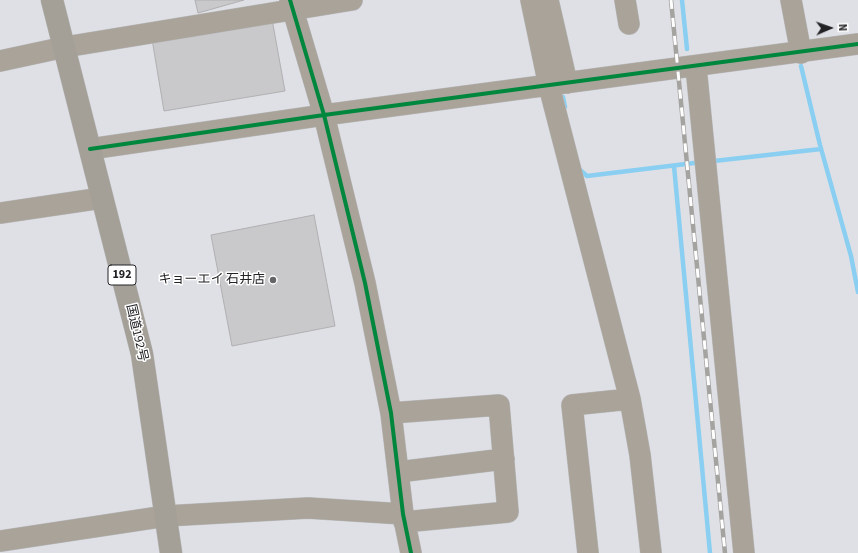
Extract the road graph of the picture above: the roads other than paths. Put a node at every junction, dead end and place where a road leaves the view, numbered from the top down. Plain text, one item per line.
1 (52, 0) edge
2 (352, 0) edge
3 (531, 0) edge
4 (548, 0) edge
5 (625, 0) edge
6 (790, 0) edge
7 (291, 5) edge
8 (629, 24) dead end
9 (858, 44) edge
10 (65, 47) junction
11 (801, 53) junction
12 (0, 61) edge
13 (696, 67) junction
14 (558, 85) junction
15 (324, 115) junction
16 (90, 149) junction
17 (102, 198) junction
18 (0, 212) edge
19 (630, 399) junction
20 (391, 413) junction
21 (504, 459) junction
22 (398, 472) junction
23 (166, 516) junction
24 (404, 518) junction
25 (0, 541) edge
26 (171, 553) edge
27 (411, 553) edge
28 (588, 553) edge
29 (651, 553) edge
30 (744, 553) edge

1 - 10 highway, 国道192号 / 192
2 - 7 street
3 - 14 street
4 - 14 street
5 - 8 street
6 - 11 street
7 - 10 street
7 - 15 street
9 - 11 street
10 - 12 street
10 - 16 highway, 国道192号 / 192
11 - 13 street
13 - 14 street
13 - 30 street
14 - 15 street
14 - 19 street
15 - 16 street
15 - 20 street
16 - 17 highway, 国道192号 / 192
17 - 18 street
17 - 23 highway, 国道192号 / 192
19 - 28 street
19 - 29 street
20 - 21 street
20 - 22 street
21 - 22 street
21 - 24 street
22 - 24 street
23 - 24 street
23 - 25 street
23 - 26 highway, 国道192号 / 192
24 - 27 street

